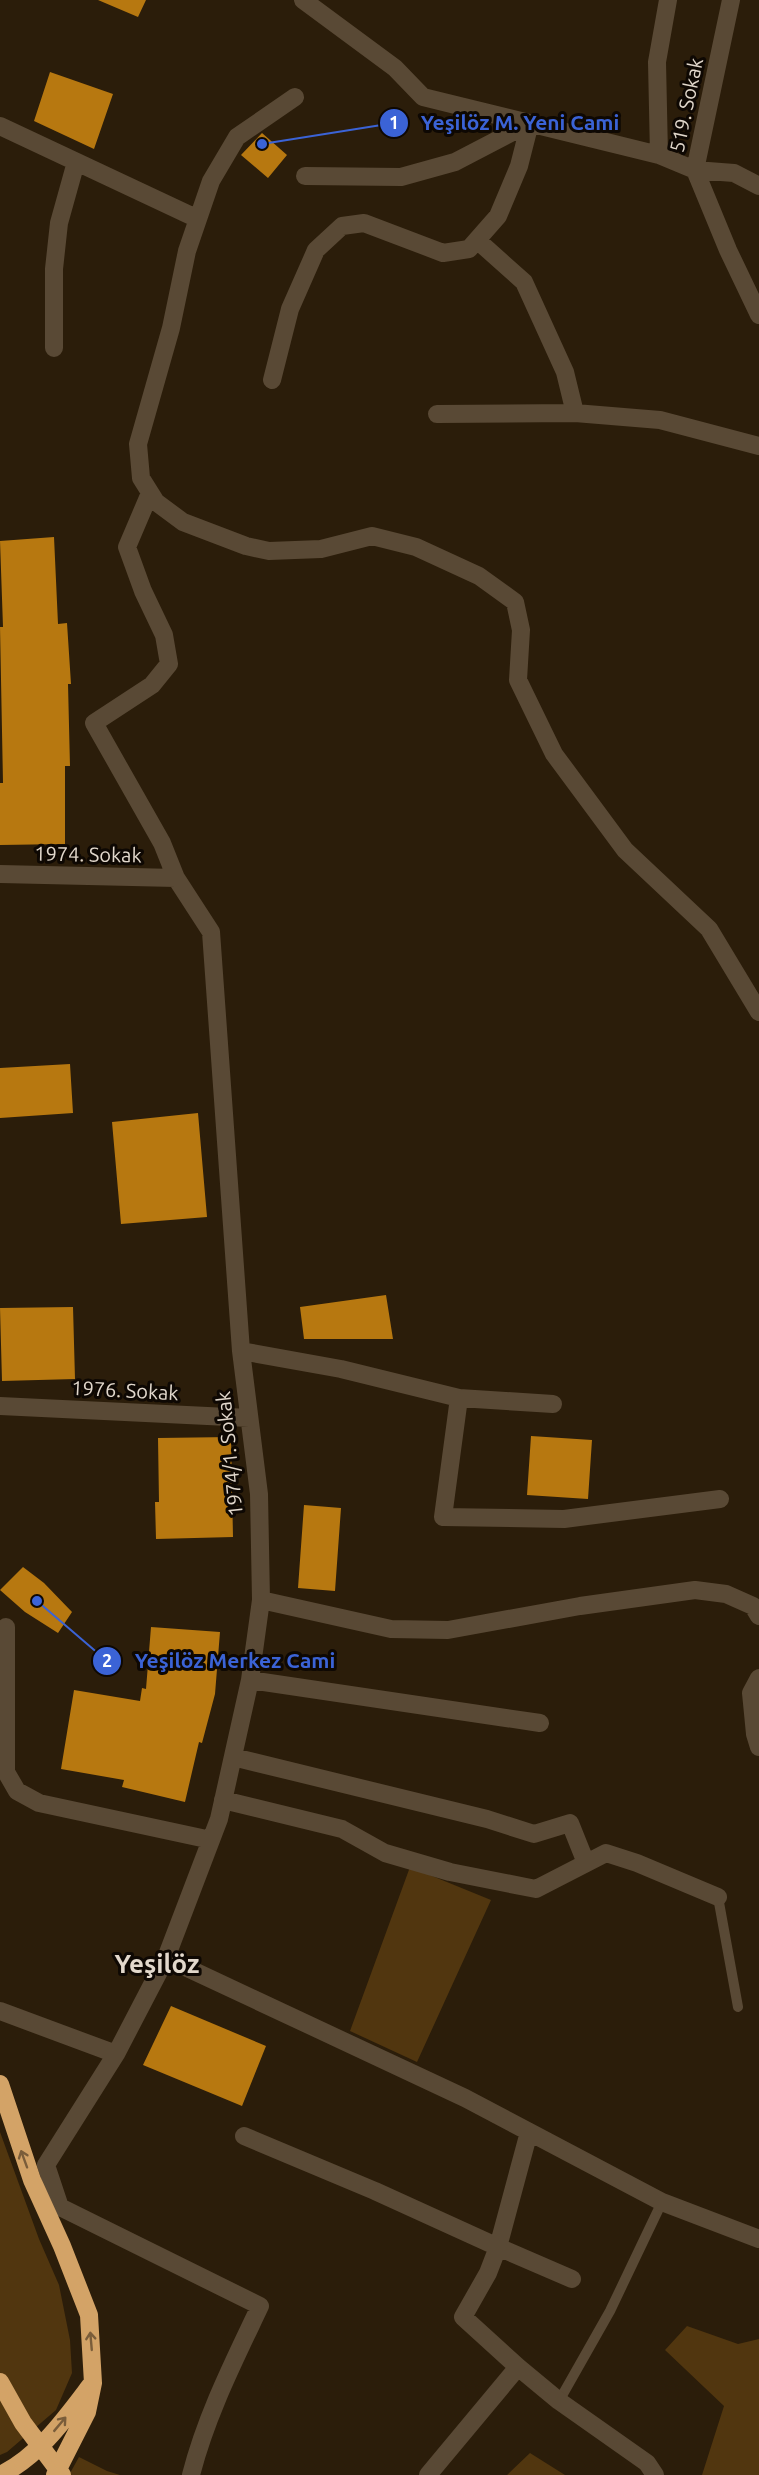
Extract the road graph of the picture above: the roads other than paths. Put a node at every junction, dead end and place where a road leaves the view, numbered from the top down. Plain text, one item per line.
1 (303, 0) edge
2 (668, 0) edge
3 (731, 0) edge
4 (295, 97) dead end
5 (530, 123) junction
6 (0, 126) edge
7 (659, 155) junction
8 (76, 162) junction
9 (695, 170) junction
10 (305, 176) dead end
11 (759, 186) edge
12 (198, 219) junction
13 (477, 240) junction
14 (759, 315) edge
15 (54, 348) dead end
16 (272, 380) dead end
17 (575, 413) junction
18 (437, 414) dead end
19 (759, 446) edge
20 (150, 492) junction
21 (0, 874) edge
22 (176, 878) junction
23 (759, 1012) edge
24 (241, 1351) junction
25 (459, 1398) junction
26 (553, 1404) dead end
27 (0, 1406) edge
28 (249, 1418) junction
29 (720, 1499) dead end
30 (261, 1600) junction
31 (759, 1616) edge
32 (6, 1627) dead end
33 (759, 1678) edge
34 (250, 1680) junction
35 (540, 1723) dead end
36 (759, 1747) edge
37 (233, 1757) junction
38 (223, 1800) junction
39 (211, 1840) junction
40 (586, 1863) junction
41 (718, 1897) joint
42 (166, 1958) junction
43 (738, 2007) dead end
44 (0, 2011) edge
45 (116, 2054) junction
46 (0, 2084) edge
47 (529, 2132) junction
48 (244, 2136) dead end
49 (662, 2202) junction
50 (759, 2239) edge
51 (498, 2247) junction
52 (572, 2279) dead end
53 (518, 2367) junction
54 (0, 2382) edge
55 (93, 2382) junction
56 (559, 2401) junction
57 (0, 2475) edge
58 (55, 2475) edge
59 (62, 2475) edge
60 (191, 2475) edge
61 (428, 2475) edge
62 (655, 2475) edge

1 - 5 street
2 - 7 street
3 - 9 street, 519. Sokak
4 - 12 street
5 - 7 street
5 - 10 street
5 - 13 street
6 - 8 street
7 - 9 street
8 - 12 street
8 - 15 street
9 - 11 street
9 - 14 street, 519. Sokak
12 - 20 street
13 - 16 street
13 - 17 street
17 - 18 street
17 - 19 street
20 - 22 street
20 - 23 street
21 - 22 street, 1974. Sokak
22 - 24 street, 1974/1. Sokak
24 - 25 street
24 - 28 street, 1974/1. Sokak
25 - 26 street
25 - 29 street
27 - 28 street, 1976. Sokak
28 - 30 street, 1974/1. Sokak
30 - 31 street
30 - 34 street, 1974/1. Sokak
32 - 39 street
33 - 36 street
34 - 35 street
34 - 37 street, 1974/1. Sokak
37 - 38 street, 1974/1. Sokak
37 - 40 street
38 - 39 street, 1974/1. Sokak
38 - 40 street
39 - 42 street, 1974/1. Sokak
40 - 41 street
41 - 43 lane
42 - 45 street, 1974/1. Sokak
42 - 47 street
44 - 45 street
45 - 60 street, 1974/1. Sokak
55 -> 46 highway
47 - 49 street
47 - 51 street
48 - 51 street
49 - 50 street
49 - 56 lane
51 - 52 street
51 - 53 street
53 - 56 street
53 - 61 street
54 - 59 highway
57 -> 55 highway
55 - 58 highway
56 - 62 street

